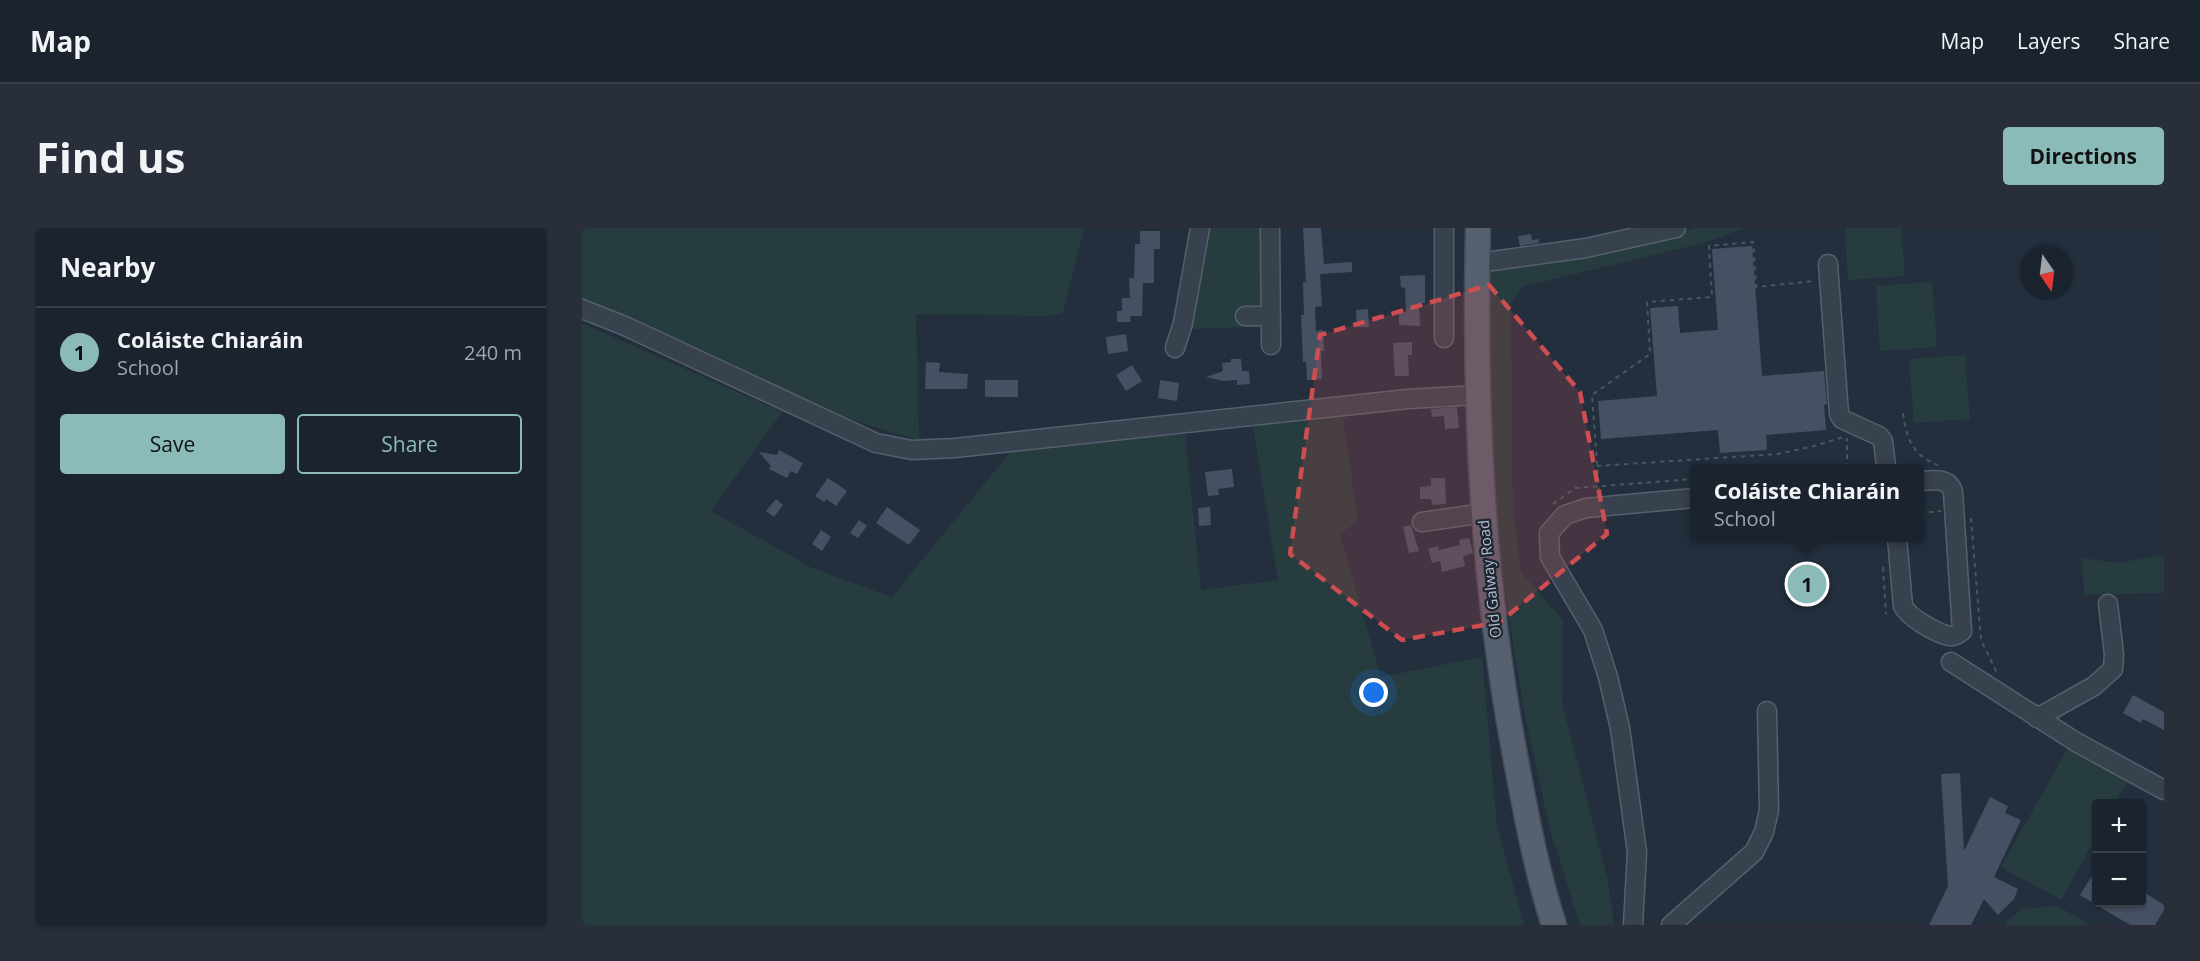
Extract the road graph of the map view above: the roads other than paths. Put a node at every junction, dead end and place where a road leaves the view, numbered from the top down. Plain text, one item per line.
1 (1200, 228) edge
2 (1270, 228) edge
3 (1444, 228) edge
4 (1478, 228) edge
5 (1676, 228) edge
6 (1478, 263) junction
7 (1829, 272) road end
8 (582, 309) edge
9 (1245, 316) dead end
10 (1271, 316) junction
11 (1444, 338) dead end
12 (1271, 345) dead end
13 (1175, 348) dead end
14 (1478, 395) junction
15 (1886, 464) edge
16 (1924, 481) edge
17 (1690, 498) edge
18 (1484, 513) junction
19 (1422, 522) dead end
20 (1897, 542) edge
21 (2108, 604) dead end
22 (1951, 662) dead end
23 (1767, 711) dead end
24 (2037, 718) junction
25 (2164, 790) edge
26 (1554, 925) edge
27 (1633, 925) edge
28 (1671, 925) edge

1 - 13 street
2 - 10 street
3 - 11 street
4 - 6 main road, Old Galway Road
5 - 6 street
6 - 14 main road, Old Galway Road
7 - 15 street
8 - 14 street
9 - 10 street
10 - 12 street
14 - 18 main road, Old Galway Road
16 - 20 street
17 - 27 street
18 - 19 street
18 - 26 main road, Old Galway Road
21 - 24 street
22 - 24 street
23 - 28 street
24 - 25 street

